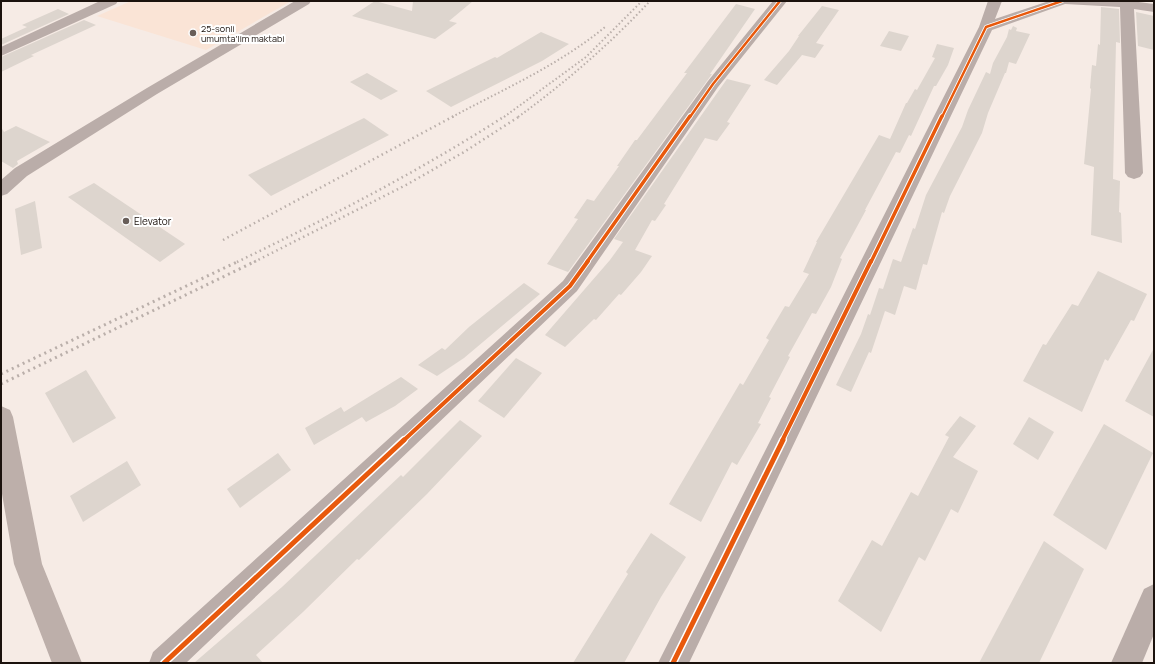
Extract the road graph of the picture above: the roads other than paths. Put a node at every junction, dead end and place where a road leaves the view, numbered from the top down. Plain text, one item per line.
1 (112, 1) edge
2 (304, 1) edge
3 (780, 1) edge
4 (995, 1) edge
5 (1062, 1) edge
6 (1068, 1) edge
7 (1127, 5) junction
8 (1154, 8) edge
9 (986, 27) junction
10 (1, 52) edge
11 (1134, 172) dead end
12 (1, 190) edge
13 (1, 417) edge
14 (1154, 599) edge
15 (67, 663) edge
16 (164, 663) edge
17 (673, 663) edge
18 (1126, 663) edge

1 - 10 street
2 - 12 street
3 - 16 street
4 - 9 street
5 - 9 street
6 - 7 street
7 - 8 street
7 - 11 street
9 - 17 street
13 - 15 main road
14 - 18 street

